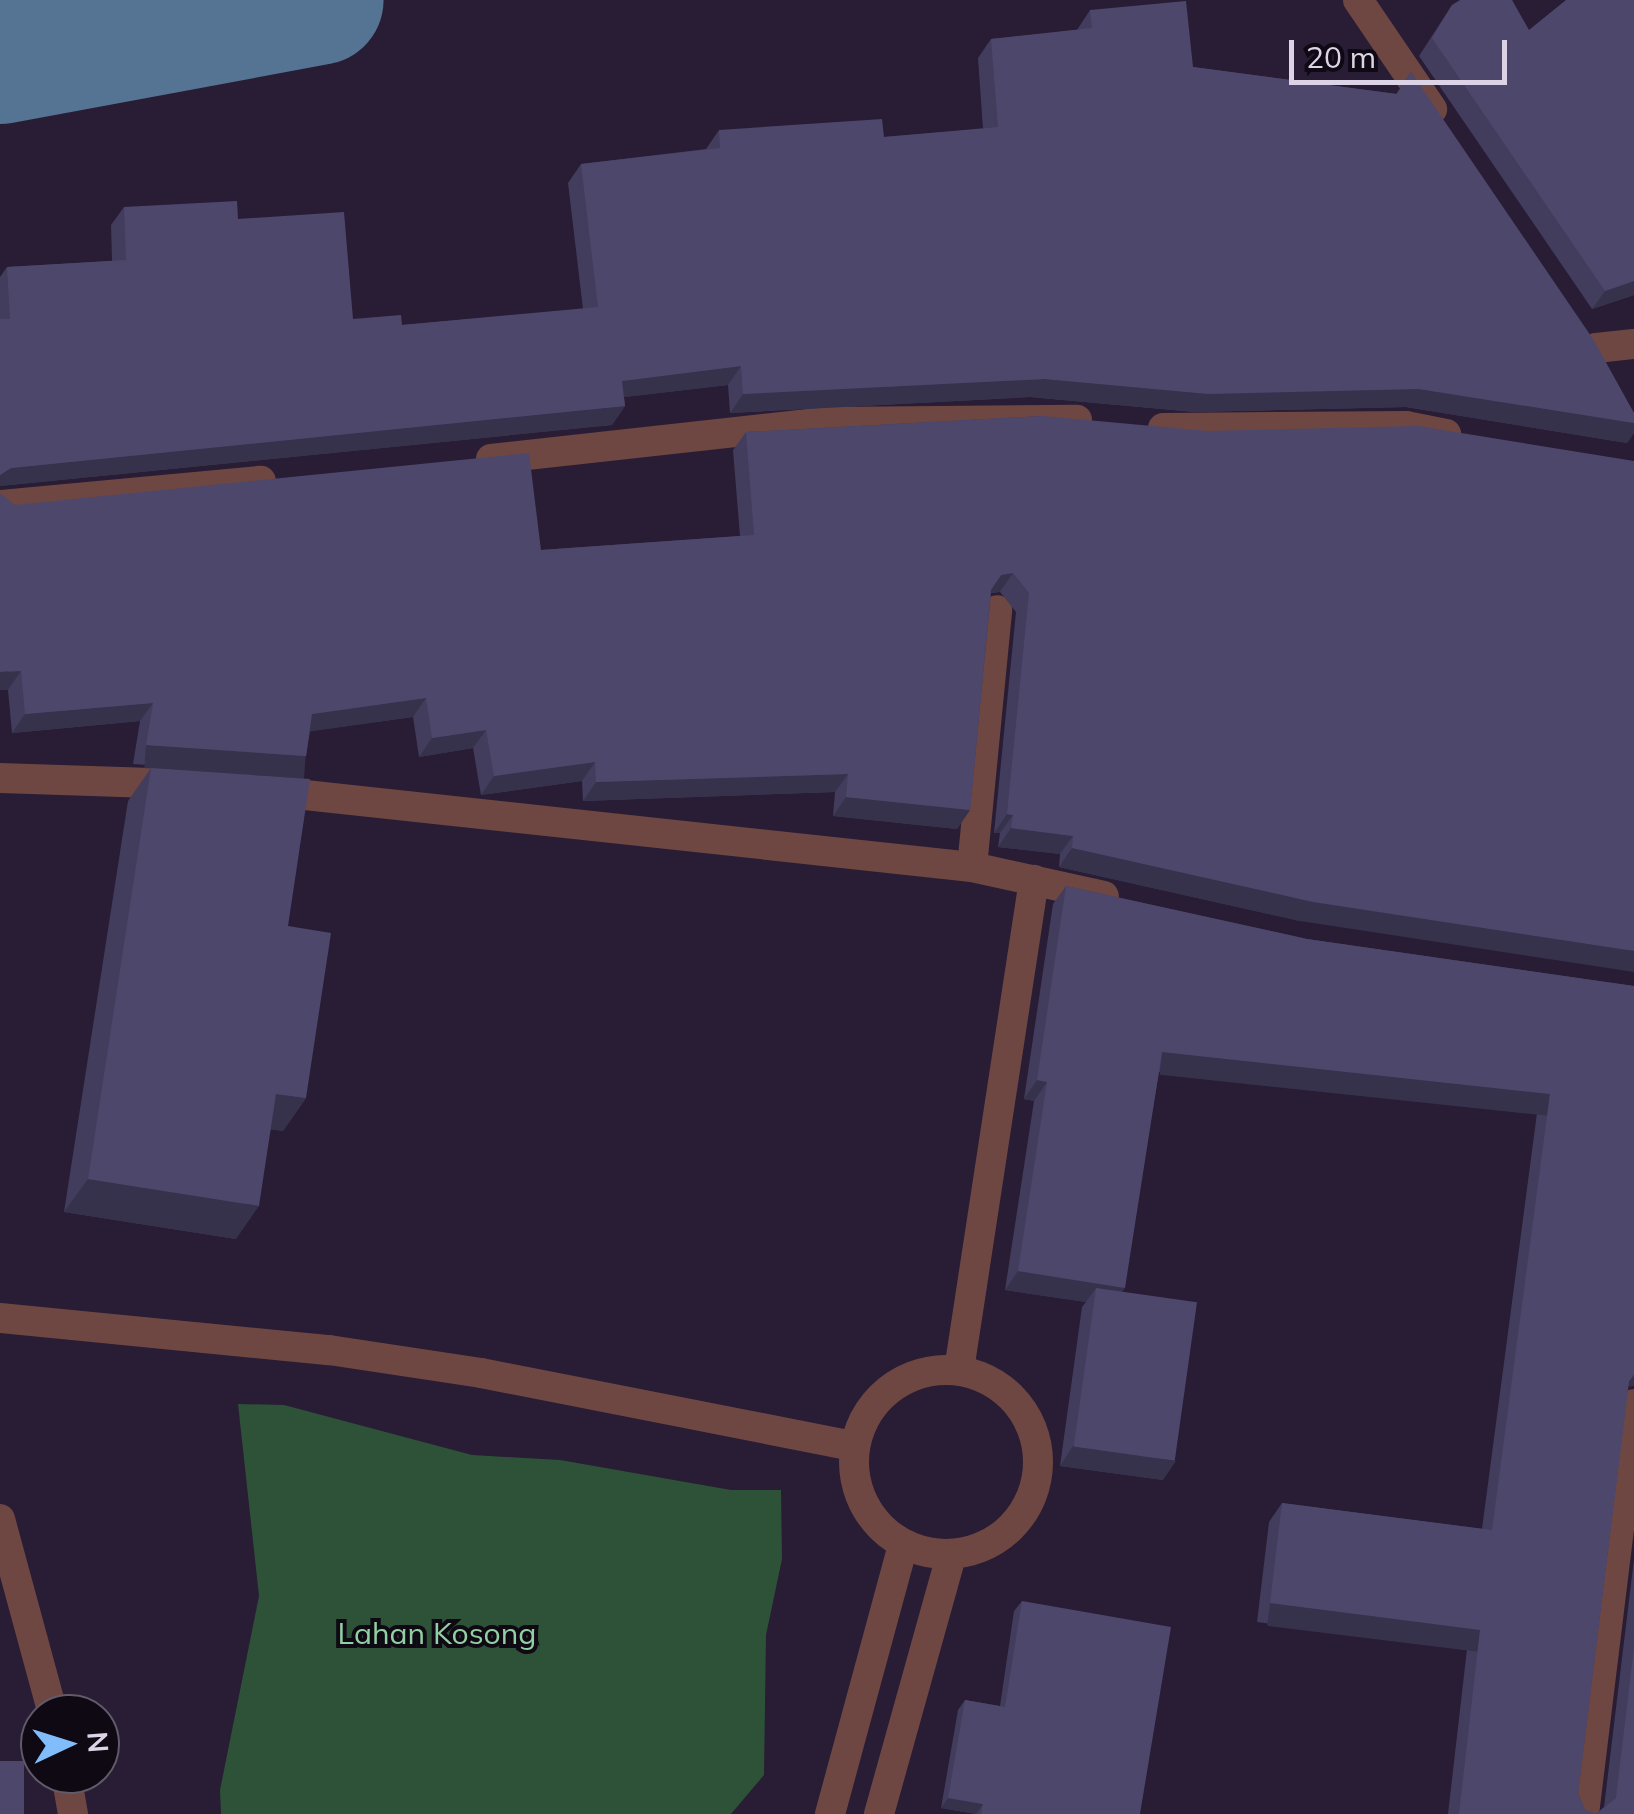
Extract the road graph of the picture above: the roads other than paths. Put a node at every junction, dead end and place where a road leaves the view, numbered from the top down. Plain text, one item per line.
1 (1358, 0) edge
2 (1446, 130) edge
3 (1575, 316) edge
4 (1634, 344) edge
5 (1596, 348) junction
6 (1611, 383) edge
7 (1103, 423) edge
8 (1139, 426) edge
9 (1480, 441) edge
10 (458, 462) edge
11 (298, 477) edge
12 (0, 506) edge
13 (997, 610) edge
14 (0, 778) edge
15 (972, 867) junction
16 (1034, 880) junction
17 (1128, 901) edge
18 (0, 1318) edge
19 (959, 1370) junction
20 (1634, 1404) edge
21 (854, 1446) junction
22 (0, 1519) edge
23 (903, 1546) junction
24 (950, 1556) junction
25 (48, 1694) edge
26 (830, 1814) edge
27 (880, 1814) edge
28 (1584, 1814) edge

1 - 2 street
3 - 5 street
4 - 5 street
5 - 6 street
7 - 10 street
8 - 9 street
11 - 12 street
13 - 15 street
14 - 15 street
15 - 16 street
16 - 17 street
16 - 19 street
18 - 21 street
19 - 21 street
19 - 24 street
20 - 28 street
21 - 23 street
22 - 25 street
23 - 24 street
23 - 26 street
24 - 27 street

